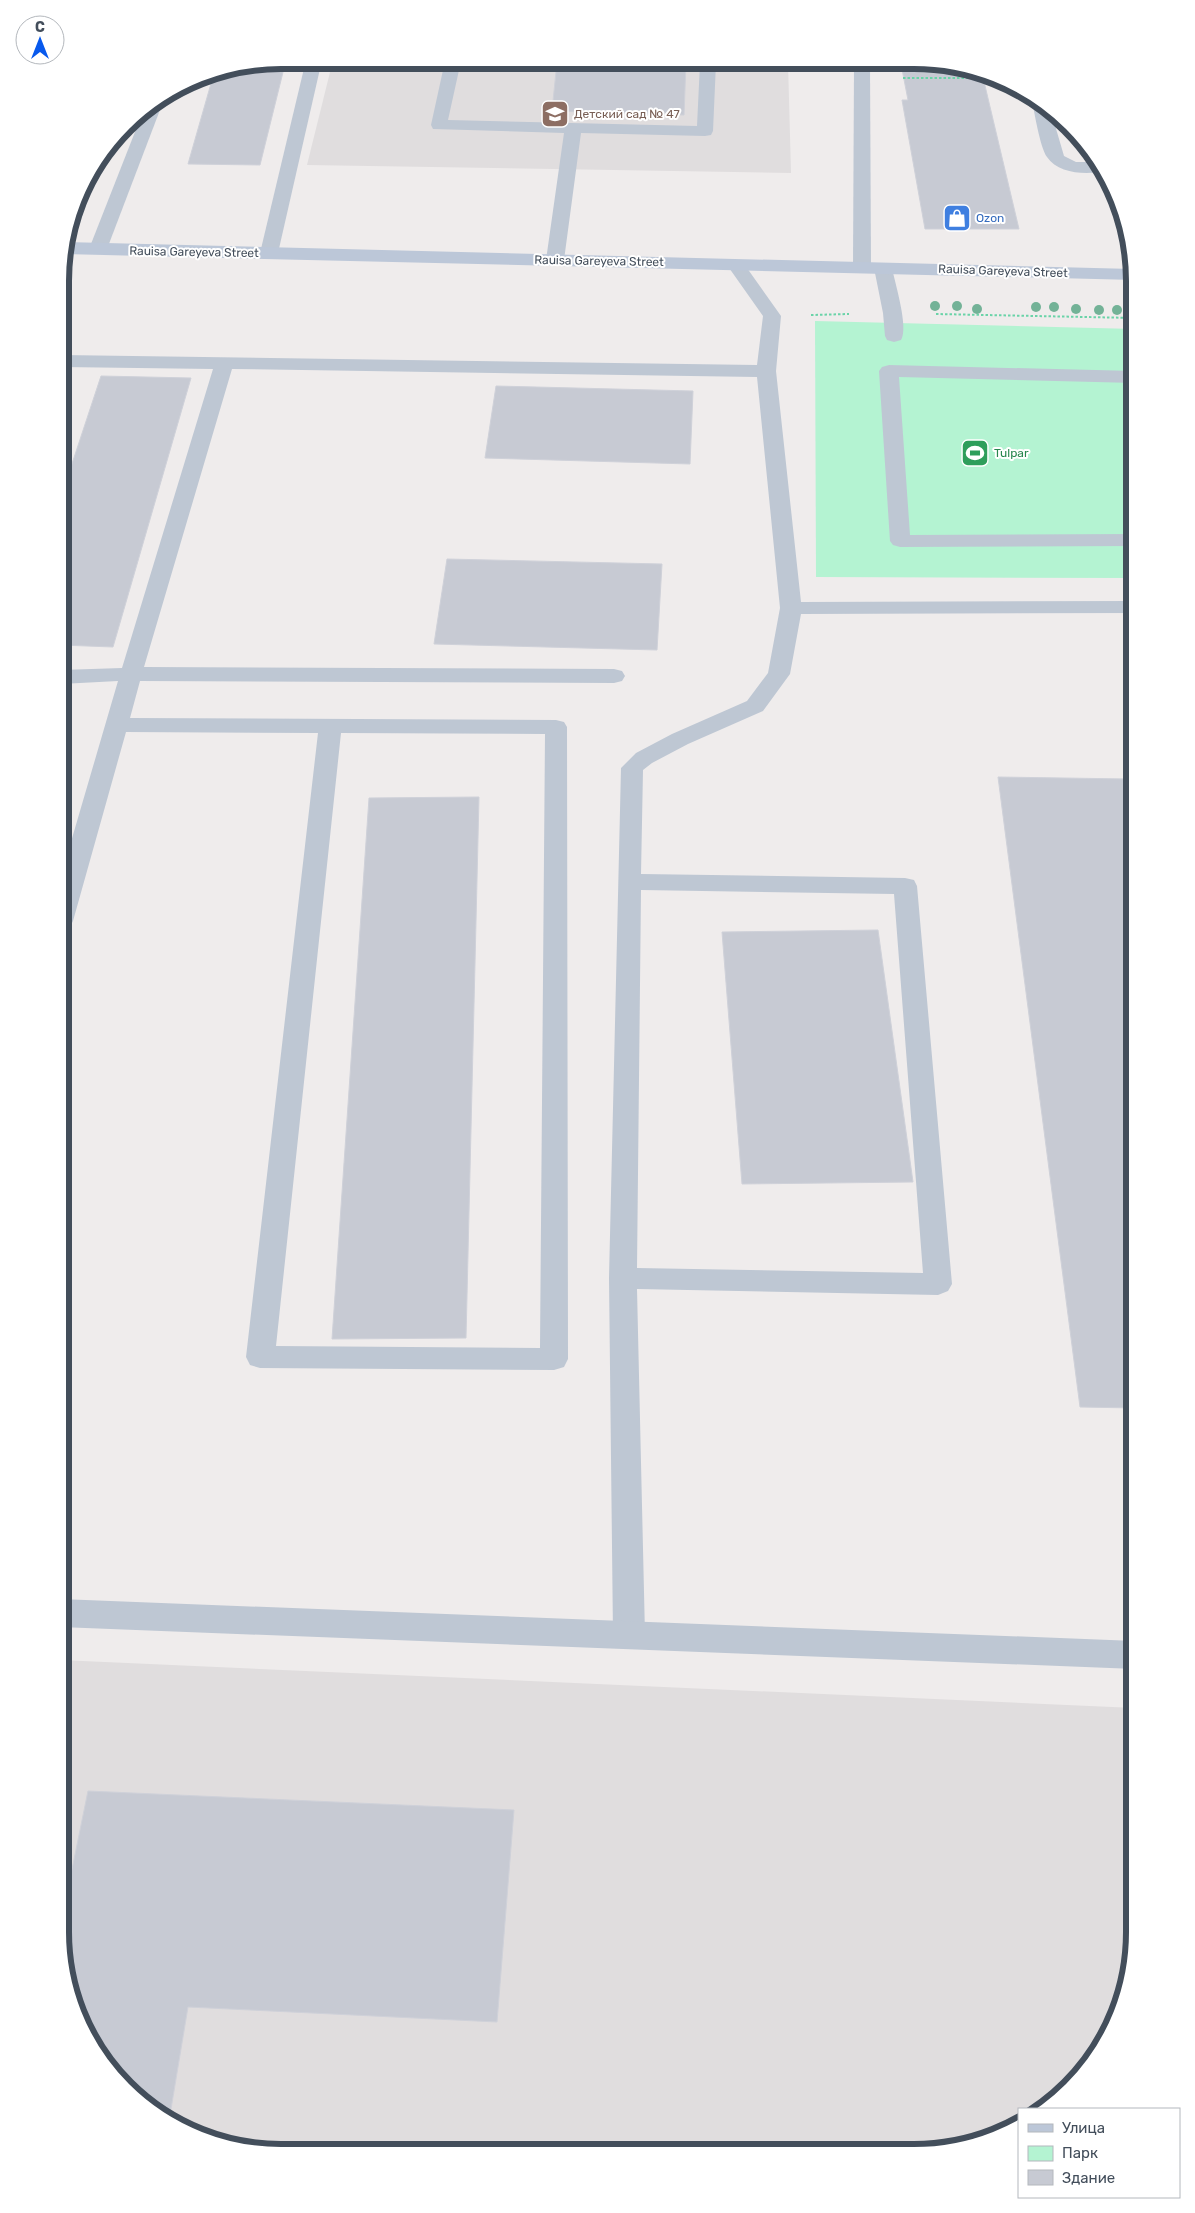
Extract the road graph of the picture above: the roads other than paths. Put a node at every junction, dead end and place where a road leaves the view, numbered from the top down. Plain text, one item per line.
1 (312, 69) edge
2 (451, 69) edge
3 (708, 69) edge
4 (862, 71) edge
5 (151, 112) edge
6 (1045, 113) edge
7 (573, 128) junction
8 (1093, 167) edge
9 (72, 248) edge
10 (98, 250) junction
11 (269, 253) junction
12 (555, 260) junction
13 (736, 265) junction
14 (862, 267) junction
15 (883, 268) junction
16 (1126, 275) edge
17 (894, 336) dead end
18 (69, 361) edge
19 (224, 363) junction
20 (766, 370) junction
21 (1126, 377) edge
22 (1126, 540) edge
23 (1126, 607) edge
24 (791, 608) junction
25 (131, 674) junction
26 (614, 676) dead end
27 (69, 677) edge
28 (116, 725) junction
29 (330, 726) junction
30 (69, 880) edge
31 (630, 882) junction
32 (623, 1278) junction
33 (69, 1613) edge
34 (629, 1635) junction
35 (1126, 1655) edge

1 - 11 lane
2 - 7 lane
3 - 7 lane
4 - 14 lane
5 - 10 lane
6 - 8 lane
7 - 12 lane
9 - 10 street, Rauisa Gareyeva Street
10 - 11 street, Rauisa Gareyeva Street
11 - 12 street, Rauisa Gareyeva Street
12 - 13 street, Rauisa Gareyeva Street
13 - 14 street, Rauisa Gareyeva Street
13 - 20 lane
14 - 15 street, Rauisa Gareyeva Street
15 - 16 street, Rauisa Gareyeva Street
15 - 17 lane
18 - 19 lane
19 - 20 lane
19 - 25 lane
20 - 24 lane
21 - 22 lane
23 - 24 lane
24 - 31 lane
25 - 26 lane
25 - 27 lane
25 - 28 lane
28 - 29 lane
28 - 30 lane
29 - 29 lane
31 - 32 lane
31 - 32 lane
32 - 34 lane
33 - 34 street
34 - 35 street

